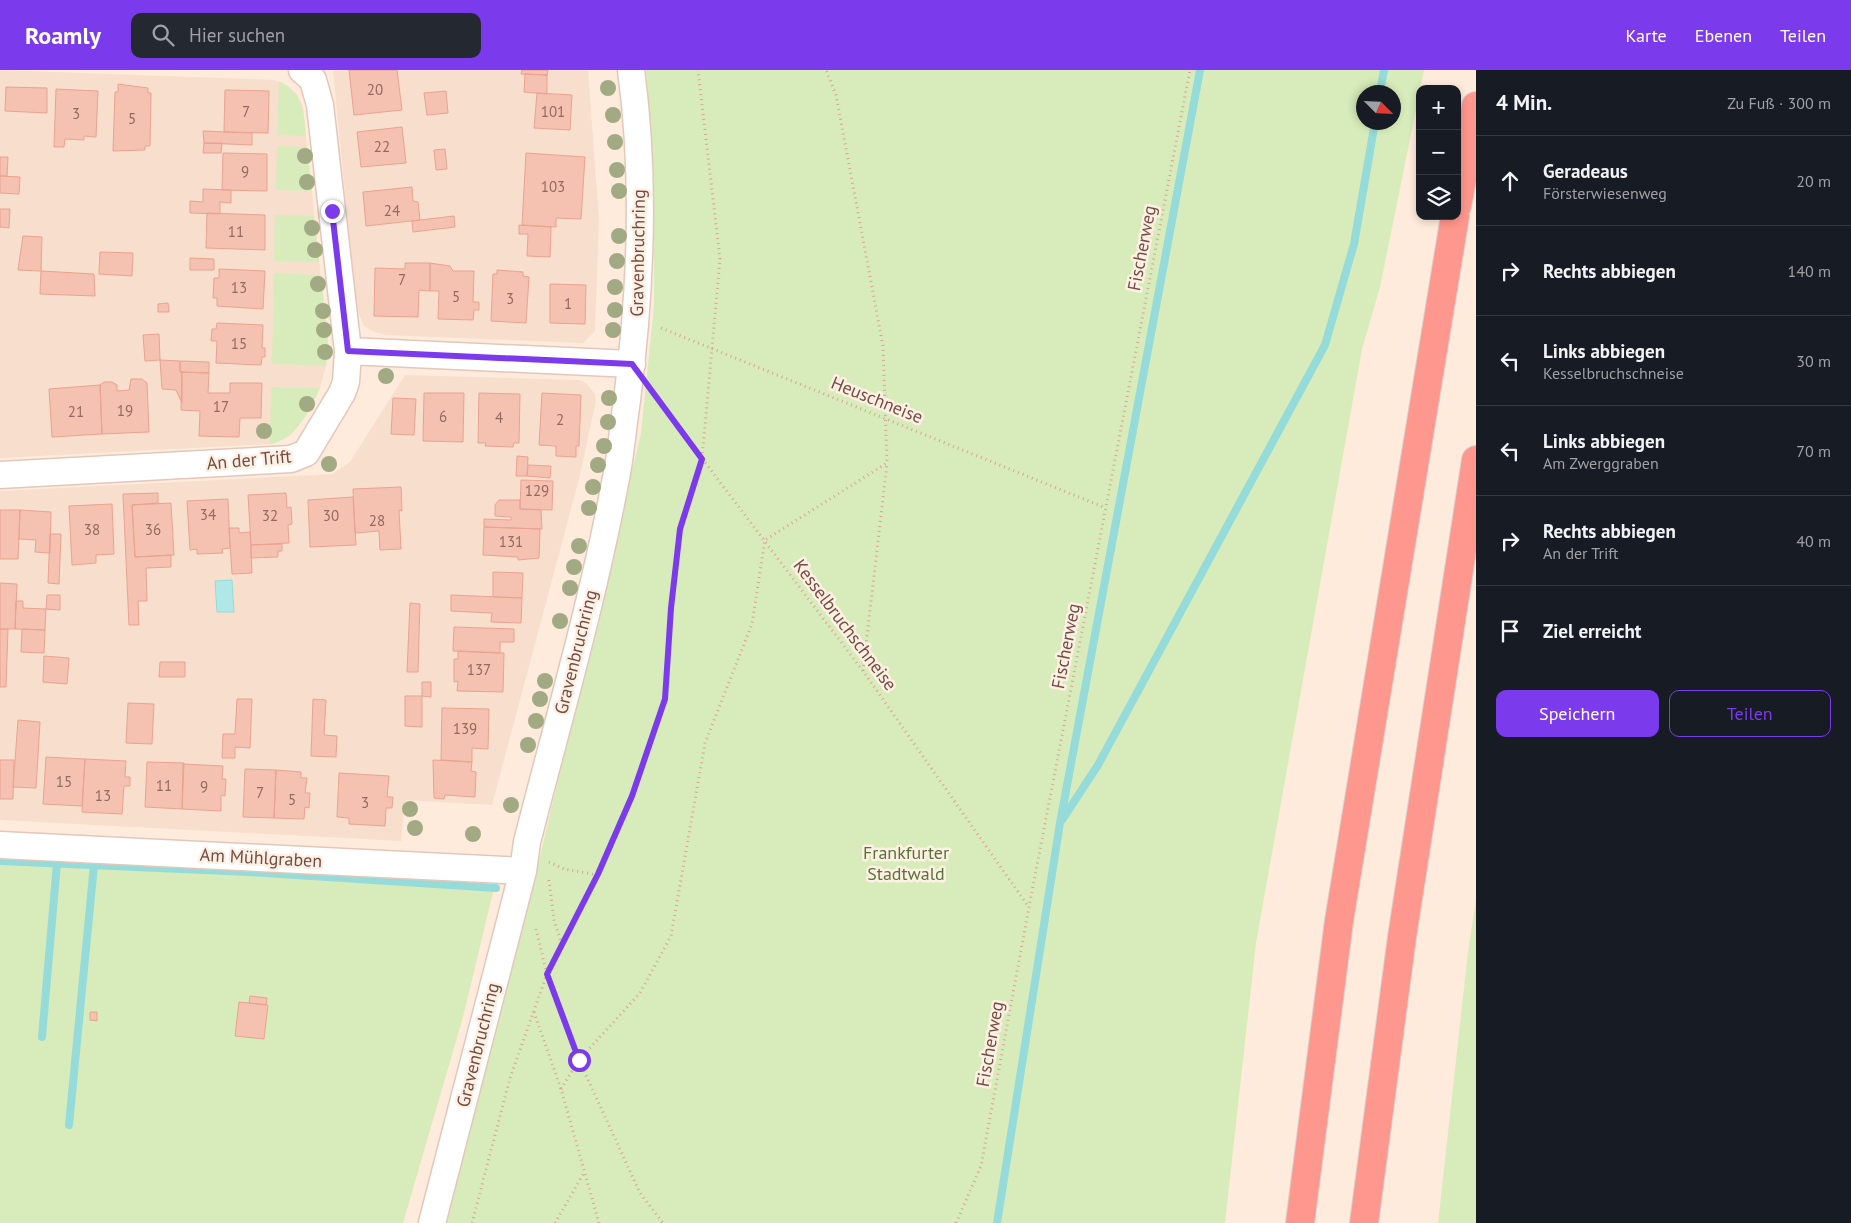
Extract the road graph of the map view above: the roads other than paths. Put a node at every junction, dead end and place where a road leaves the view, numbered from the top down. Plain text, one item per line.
1 (302, 70) edge
2 (631, 70) edge
3 (1476, 106) edge
4 (1461, 185) edge
5 (1454, 220) edge
6 (348, 351) junction
7 (632, 364) junction
8 (1476, 460) edge
9 (0, 475) edge
10 (0, 845) edge
11 (523, 871) junction
12 (432, 1223) edge
13 (1300, 1223) edge
14 (1364, 1223) edge

1 - 6 street, An der Trift
2 - 7 street, Gravenbruchring
3 - 4 highway
5 - 13 highway
6 - 7 street
6 - 9 street, An der Trift
7 - 11 street, Gravenbruchring
8 - 14 highway
10 - 11 street, Am Mühlgraben
11 - 12 street, Gravenbruchring

